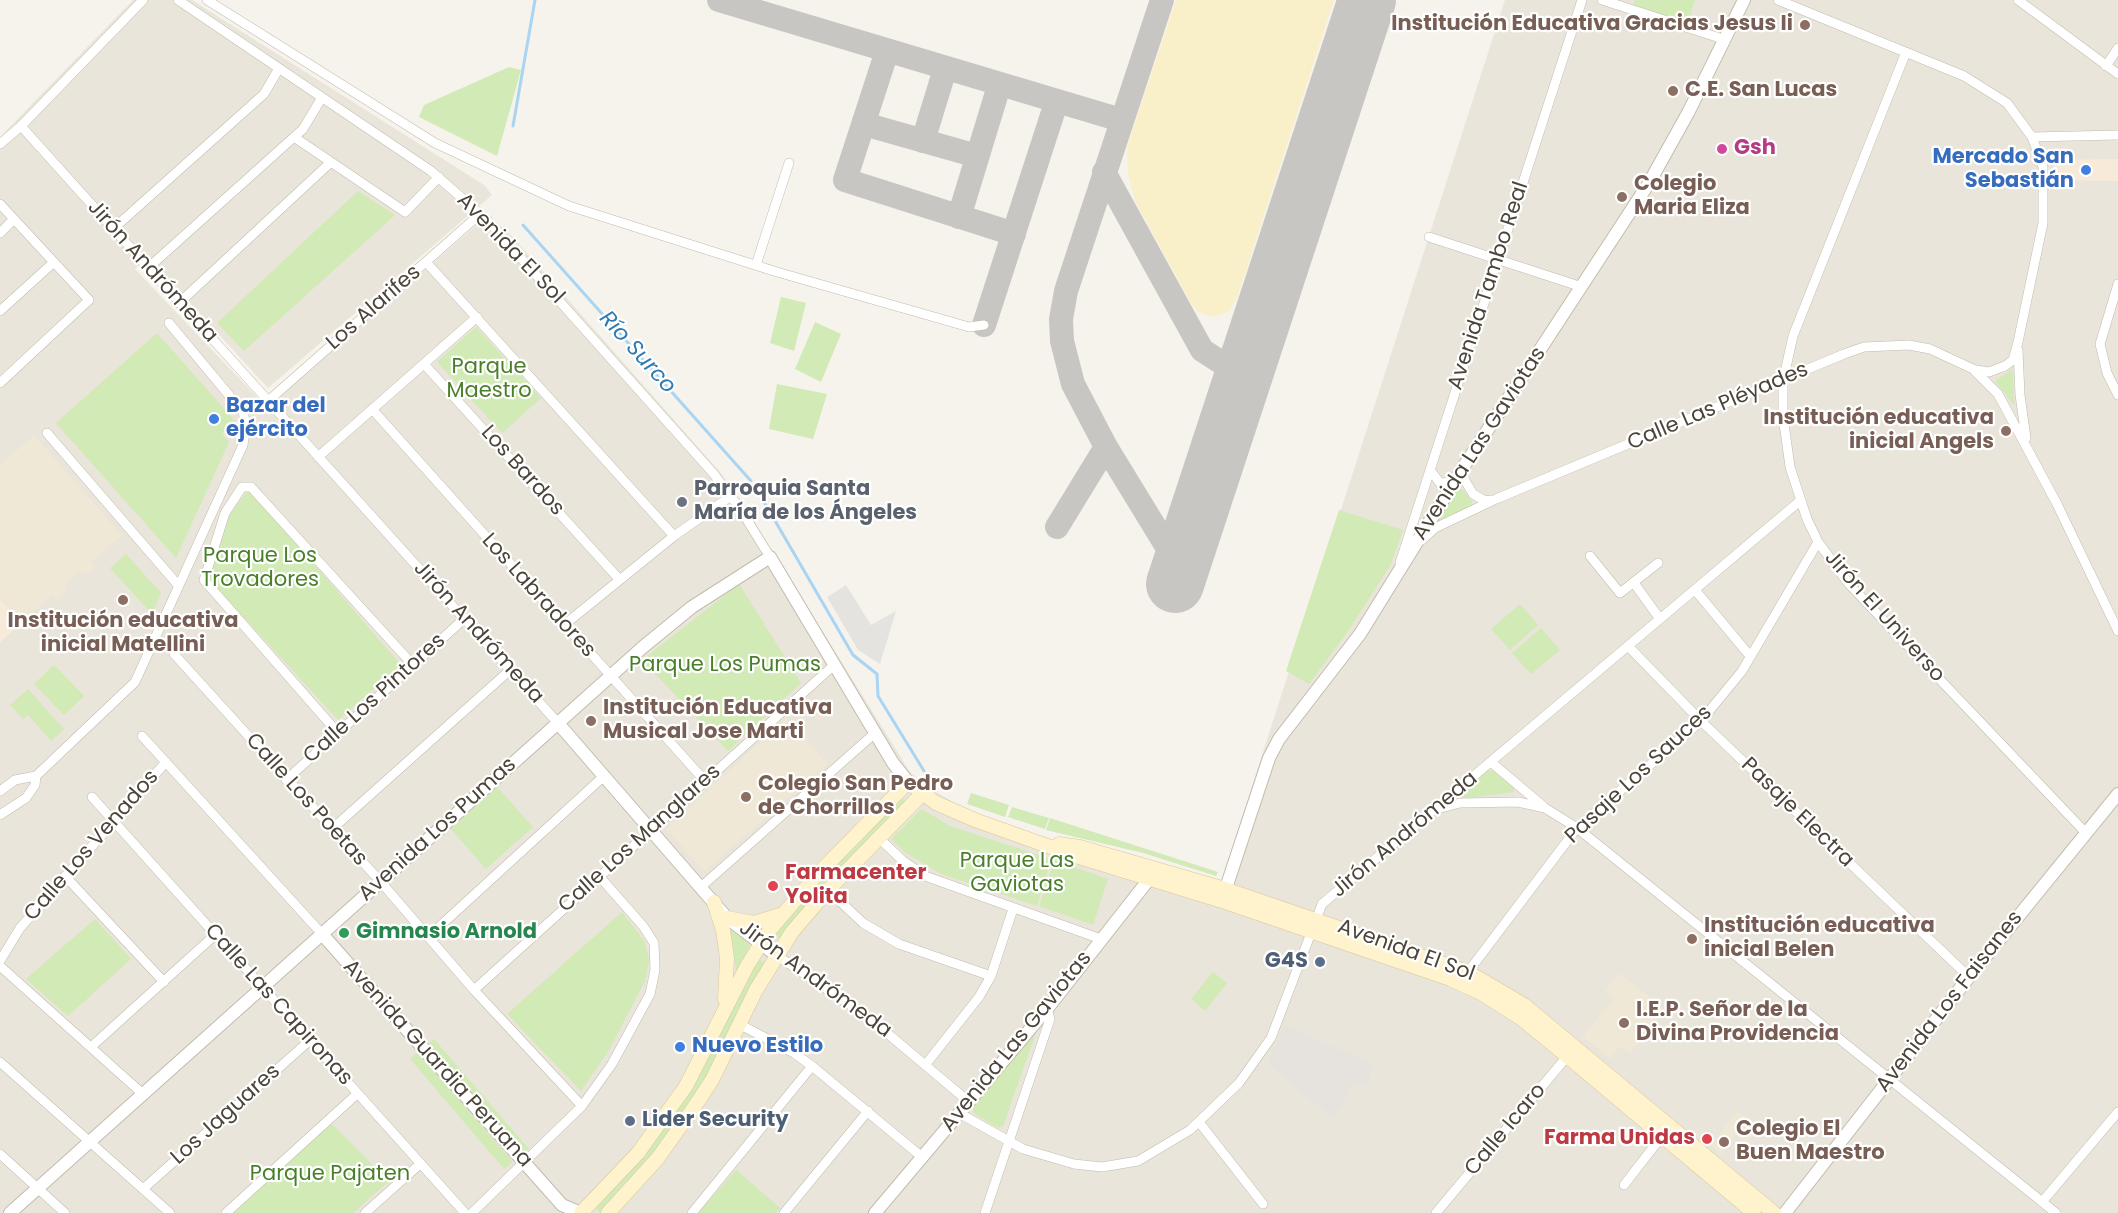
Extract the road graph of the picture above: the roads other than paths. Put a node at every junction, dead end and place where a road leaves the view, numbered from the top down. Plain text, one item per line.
1 (143, 0) edge
2 (178, 0) edge
3 (207, 0) edge
4 (1582, 0) edge
5 (1602, 0) edge
6 (1744, 0) edge
7 (1778, 0) edge
8 (2020, 1) edge
9 (1723, 39) junction
10 (2118, 48) edge
11 (1906, 52) junction
12 (2106, 66) junction
13 (278, 70) junction
14 (2118, 74) edge
15 (321, 99) junction
16 (21, 126) junction
17 (2118, 135) edge
18 (294, 137) junction
19 (2032, 138) junction
20 (0, 144) edge
21 (331, 162) junction
22 (789, 163) dead end
23 (439, 177) junction
24 (0, 204) edge
25 (480, 214) junction
26 (14, 219) junction
27 (113, 229) junction
28 (0, 233) edge
29 (1429, 237) dead end
30 (1498, 259) junction
31 (54, 262) junction
32 (426, 262) junction
33 (756, 265) junction
34 (148, 268) junction
35 (2118, 284) edge
36 (1582, 287) junction
37 (179, 303) junction
38 (0, 311) edge
39 (477, 316) junction
40 (169, 323) dead end
41 (984, 325) dead end
42 (2018, 342) junction
43 (424, 364) junction
44 (1973, 369) junction
45 (1783, 381) junction
46 (0, 383) edge
47 (2118, 395) edge
48 (268, 400) junction
49 (372, 409) junction
50 (47, 433) dead end
51 (2027, 446) junction
52 (318, 457) junction
53 (1464, 466) junction
54 (1430, 470) junction
55 (1455, 482) junction
56 (731, 496) junction
57 (1496, 499) junction
58 (1801, 500) junction
59 (674, 536) junction
60 (1818, 542) junction
61 (1590, 556) dead end
62 (770, 557) junction
63 (1658, 563) dead end
64 (1397, 573) junction
65 (619, 579) junction
66 (1634, 583) junction
67 (178, 585) junction
68 (1695, 590) junction
69 (465, 618) junction
70 (1660, 620) junction
71 (564, 625) junction
72 (2118, 631) edge
73 (1628, 646) junction
74 (174, 654) dead end
75 (1750, 656) junction
76 (834, 664) junction
77 (413, 665) junction
78 (510, 670) junction
79 (609, 677) junction
80 (1701, 721) junction
81 (557, 722) junction
82 (338, 733) junction
83 (875, 733) junction
84 (142, 736) dead end
85 (166, 762) junction
86 (1492, 763) junction
87 (36, 776) junction
88 (604, 776) junction
89 (286, 780) junction
90 (705, 781) junction
91 (908, 782) junction
92 (1, 787) edge
93 (922, 794) junction
94 (2118, 794) edge
95 (92, 797) dead end
96 (1545, 808) junction
97 (1435, 809) junction
98 (0, 815) edge
99 (114, 819) junction
100 (1577, 828) junction
101 (332, 830) junction
102 (652, 830) junction
103 (2085, 832) junction
104 (879, 838) junction
105 (1152, 873) junction
106 (65, 876) junction
107 (599, 876) junction
108 (380, 881) junction
109 (702, 886) junction
110 (828, 890) junction
111 (1223, 895) junction
112 (714, 902) junction
113 (1014, 909) junction
114 (784, 912) junction
115 (728, 918) junction
116 (1313, 925) junction
117 (216, 934) junction
118 (322, 934) junction
119 (428, 937) junction
120 (1101, 939) junction
121 (760, 944) junction
122 (776, 955) junction
123 (0, 961) edge
124 (0, 966) edge
125 (1468, 972) junction
126 (991, 976) junction
127 (1969, 977) junction
128 (164, 982) junction
129 (263, 988) junction
130 (474, 990) junction
131 (1047, 1009) junction
132 (721, 1015) junction
133 (739, 1024) junction
134 (309, 1041) junction
135 (91, 1047) junction
136 (1571, 1051) junction
137 (0, 1062) edge
138 (926, 1064) junction
139 (813, 1066) junction
140 (1888, 1079) junction
141 (357, 1094) junction
142 (144, 1095) junction
143 (969, 1102) junction
144 (582, 1106) junction
145 (868, 1111) junction
146 (2118, 1112) edge
147 (959, 1113) junction
148 (1200, 1122) junction
149 (1662, 1136) junction
150 (1009, 1141) junction
151 (91, 1142) junction
152 (0, 1154) edge
153 (922, 1157) junction
154 (525, 1162) junction
155 (420, 1164) junction
156 (1623, 1185) dead end
157 (38, 1189) junction
158 (142, 1189) junction
159 (2042, 1202) junction
160 (1263, 1203) dead end
161 (563, 1209) edge
162 (10, 1213) edge
163 (65, 1213) edge
164 (170, 1213) edge
165 (226, 1213) edge
166 (365, 1213) edge
167 (465, 1213) edge
168 (472, 1213) edge
169 (581, 1213) edge
170 (608, 1213) edge
171 (692, 1213) edge
172 (784, 1213) edge
173 (875, 1213) edge
174 (985, 1213) edge
175 (1436, 1213) edge
176 (1754, 1213) edge
177 (1774, 1213) edge
178 (1785, 1213) edge
179 (2056, 1213) edge

1 - 16 street
2 - 13 street, Avenida El Sol
3 - 33 street
4 - 30 street, Avenida Tambo Real
5 - 9 street
6 - 9 street, Avenida Las Gaviotas
7 - 11 street
8 - 12 street
9 - 36 street, Avenida Las Gaviotas
10 - 12 street
11 - 19 street
11 - 45 street, Jirón El Universo
12 - 14 street
13 - 15 street, Avenida El Sol
13 - 27 street
15 - 18 street
15 - 23 street, Avenida El Sol
16 - 20 street
16 - 27 street, Jirón Andrómeda
17 - 19 street
18 - 21 street
18 - 34 street
19 - 42 street
21 - 23 street
21 - 37 street
22 - 33 street
23 - 25 street, Avenida El Sol
24 - 26 street
25 - 32 street, Los Alarifes
25 - 56 street, Avenida El Sol
26 - 28 street
26 - 31 street
27 - 34 street, Jirón Andrómeda
29 - 30 street
30 - 36 street
30 - 54 street, Avenida Tambo Real
31 - 38 street
31 - 46 street
32 - 39 street
32 - 48 street, Los Alarifes
33 - 41 street
34 - 37 street, Jirón Andrómeda
35 - 47 street
36 - 53 street, Avenida Las Gaviotas
37 - 48 street, Jirón Andrómeda
39 - 43 street
39 - 59 street
40 - 67 street
42 - 44 street
42 - 51 street, Calle Las Pléyades
43 - 49 street
43 - 65 street, Los Bardos
44 - 45 street, Calle Las Pléyades
44 - 51 street, Calle Las Pléyades
45 - 57 street, Calle Las Pléyades
45 - 58 street, Jirón El Universo
48 - 52 street, Jirón Andrómeda
49 - 52 street
49 - 71 street, Los Labradores
50 - 67 street
51 - 72 street, Calle Las Pléyades
52 - 69 street, Jirón Andrómeda
53 - 55 street, Avenida Las Gaviotas
53 - 57 street
54 - 55 street
54 - 64 street, Avenida Tambo Real
55 - 64 street, Avenida Las Gaviotas
56 - 59 street
56 - 62 street, Avenida El Sol
57 - 64 street, Calle Las Pléyades
58 - 60 street, Jirón El Universo
58 - 68 street, Jirón Andrómeda
59 - 65 street
60 - 75 street, Pasaje Los Sauces
60 - 103 street, Jirón El Universo
61 - 66 street
62 - 76 street, Avenida El Sol
62 - 79 street, Avenida Los Pumas
63 - 66 street
64 - 111 street, Avenida Las Gaviotas
65 - 71 street
66 - 70 street
67 - 87 street
68 - 70 street, Jirón Andrómeda
68 - 75 street
69 - 77 street, Calle Los Pintores
69 - 78 street, Jirón Andrómeda
70 - 73 street, Jirón Andrómeda
71 - 79 street, Los Labradores
73 - 80 street, Pasaje Electra
73 - 86 street, Jirón Andrómeda
74 - 89 street, Calle Los Poetas
75 - 80 street, Pasaje Los Sauces
76 - 83 street, Avenida El Sol
76 - 90 street, Calle Los Manglares
77 - 82 street, Calle Los Pintores
77 - 82 street
78 - 81 street, Jirón Andrómeda
78 - 101 street
79 - 81 street, Avenida Los Pumas
79 - 90 street, Los Labradores
80 - 100 street, Pasaje Los Sauces
80 - 127 street, Pasaje Electra
81 - 88 street, Jirón Andrómeda
81 - 108 street, Avenida Los Pumas
82 - 89 street, Calle Los Pintores
83 - 91 street, Avenida El Sol
83 - 109 street
84 - 85 street, Avenida Guardia Peruana
85 - 99 street, Calle Los Venados
85 - 118 street, Avenida Guardia Peruana
86 - 96 street
86 - 97 street, Jirón Andrómeda
87 - 92 street
87 - 98 street
88 - 102 street, Jirón Andrómeda
88 - 119 street
89 - 101 street, Calle Los Poetas
90 - 102 street, Calle Los Manglares
91 - 93 main road, Avenida El Sol
91 - 114 main road
93 - 104 main road
93 - 105 main road, Avenida El Sol
94 - 103 street, Avenida Los Faisanes
95 - 99 street, Calle Las Capironas
96 - 97 street
96 - 100 street
97 - 116 street, Jirón Andrómeda
99 - 106 street, Calle Los Venados
99 - 117 street, Calle Las Capironas
100 - 125 street, Pasaje Los Sauces
100 - 140 street
101 - 108 street, Calle Los Poetas
102 - 107 street, Calle Los Manglares
102 - 109 street, Jirón Andrómeda
103 - 127 street, Avenida Los Faisanes
104 - 110 main road
104 - 113 street
105 - 111 main road, Avenida El Sol
105 - 120 street, Avenida Las Gaviotas
106 - 123 street, Calle Los Venados
106 - 128 street
107 - 130 street, Calle Los Manglares
107 - 144 street
108 - 118 street, Avenida Los Pumas
108 - 119 street, Calle Los Poetas
109 - 112 street, Jirón Andrómeda
110 - 122 main road
110 - 126 street
111 - 116 main road, Avenida El Sol
112 - 115 street, Jirón Andrómeda
112 - 132 main road
113 - 120 street
113 - 126 street
114 - 115 main road
114 - 121 main road
115 - 121 street, Jirón Andrómeda
116 - 125 main road, Avenida El Sol
116 - 136 main road, Avenida El Sol
116 - 148 street, Jirón Andrómeda
117 - 128 street
117 - 129 street, Calle Las Capironas
118 - 129 street, Avenida Los Pumas
118 - 154 street, Avenida Guardia Peruana
119 - 130 street, Calle Los Poetas
120 - 131 street, Avenida Las Gaviotas
121 - 122 street, Jirón Andrómeda
121 - 132 main road
122 - 133 main road
122 - 138 street, Jirón Andrómeda
124 - 135 street
125 - 136 main road, Avenida El Sol
126 - 138 street
127 - 140 street, Avenida Los Faisanes
128 - 135 street
129 - 134 street, Calle Las Capironas
129 - 142 street, Avenida Los Pumas
130 - 144 street, Calle Los Poetas
131 - 143 street, Avenida Las Gaviotas
131 - 150 street
132 - 169 main road
133 - 139 street
133 - 170 main road
134 - 141 street, Calle Las Capironas
134 - 158 street, Los Jaguares
135 - 142 street
136 - 149 main road, Avenida El Sol
136 - 175 street, Calle Icaro
136 - 177 main road, Avenida El Sol
137 - 151 street
138 - 143 street, Jirón Andrómeda
139 - 145 street
139 - 171 street
140 - 159 street
140 - 178 street, Avenida Los Faisanes
141 - 155 street, Calle Las Capironas
141 - 165 street
142 - 151 street, Avenida Los Pumas
143 - 147 street, Avenida Las Gaviotas
144 - 154 street
145 - 153 street
145 - 172 street
146 - 159 street
147 - 150 street, Jirón Andrómeda
147 - 153 street, Avenida Las Gaviotas
148 - 150 street, Jirón Andrómeda
148 - 160 street
149 - 156 street
149 - 176 main road, Avenida El Sol
150 - 174 street
151 - 157 street, Avenida Los Pumas
151 - 158 street
152 - 157 street
153 - 173 street, Avenida Las Gaviotas
154 - 161 street, Avenida Guardia Peruana
154 - 168 street
155 - 166 street
155 - 167 street, Calle Las Capironas
157 - 162 street, Avenida Los Pumas
157 - 163 street
158 - 164 street
159 - 179 street
161 - 169 street, Avenida Guardia Peruana

